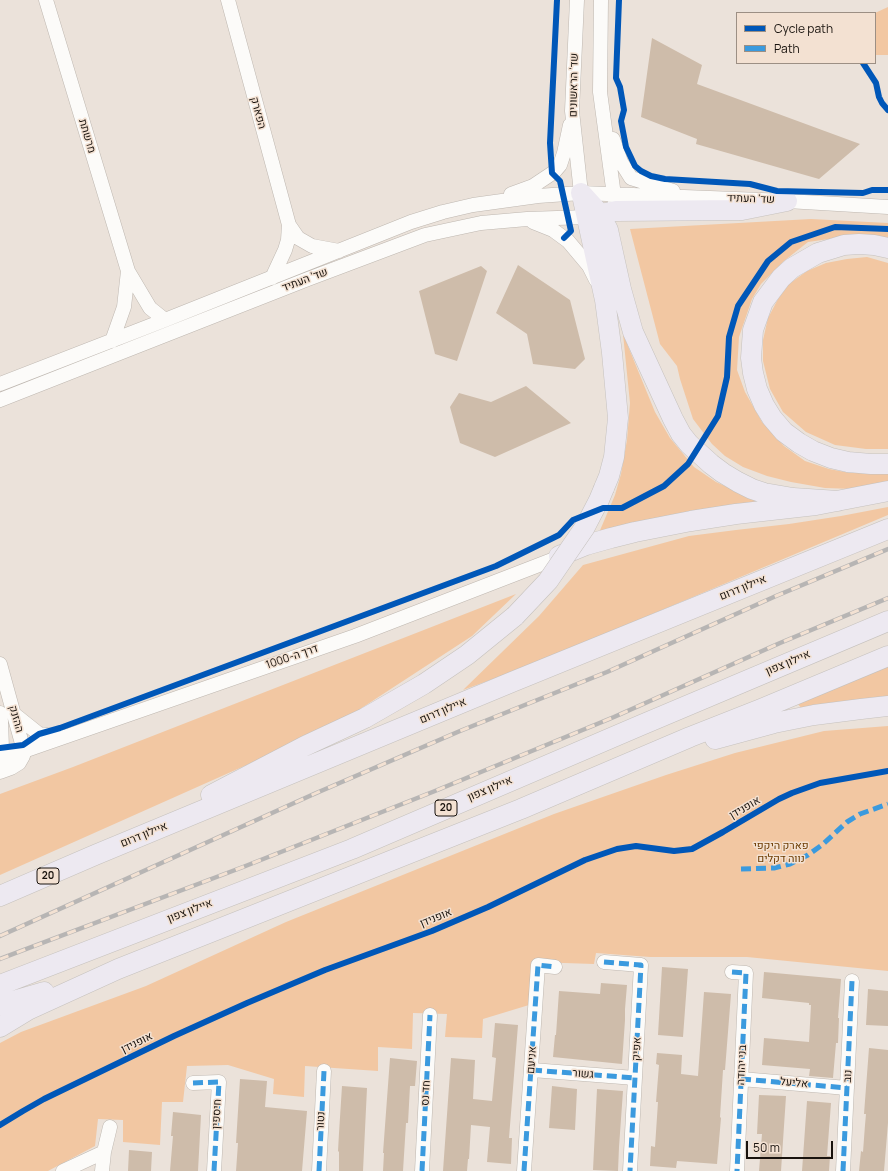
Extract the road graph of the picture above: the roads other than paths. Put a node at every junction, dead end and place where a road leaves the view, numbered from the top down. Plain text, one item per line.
1 (46, 0) edge
2 (228, 0) edge
3 (577, 0) edge
4 (601, 0) edge
5 (600, 92) junction
6 (572, 111) junction
7 (582, 193) junction
8 (693, 197) junction
9 (787, 201) junction
10 (493, 202) junction
11 (888, 207) edge
12 (600, 212) junction
13 (527, 219) junction
14 (289, 225) junction
15 (888, 248) edge
16 (339, 251) junction
17 (128, 271) junction
18 (272, 278) junction
19 (605, 300) junction
20 (165, 320) junction
21 (112, 341) junction
22 (0, 384) edge
23 (0, 400) edge
24 (888, 464) edge
25 (888, 491) edge
26 (838, 501) junction
27 (888, 529) edge
28 (557, 558) joint
29 (888, 621) edge
30 (888, 656) edge
31 (0, 664) edge
32 (888, 706) edge
33 (0, 714) edge
34 (14, 714) junction
35 (63, 737) junction
36 (0, 750) edge
37 (24, 751) junction
38 (0, 758) edge
39 (0, 772) edge
40 (521, 809) junction
41 (95, 855) junction
42 (0, 896) edge
43 (604, 962) dead end
44 (555, 967) dead end
45 (118, 969) junction
46 (732, 972) dead end
47 (852, 981) dead end
48 (0, 985) edge
49 (0, 1006) edge
50 (430, 1014) dead end
51 (0, 1027) edge
52 (532, 1070) junction
53 (324, 1072) dead end
54 (635, 1078) junction
55 (741, 1079) junction
56 (193, 1083) dead end
57 (847, 1088) junction
58 (110, 1127) dead end
59 (104, 1152) junction
60 (63, 1171) edge
61 (102, 1171) edge
62 (214, 1171) edge
63 (319, 1171) edge
64 (422, 1171) edge
65 (524, 1171) edge
66 (630, 1171) edge
67 (737, 1171) edge
68 (843, 1171) edge

1 - 17 street, מרשתת
2 - 14 street, הפארק
3 - 6 street, שד' הראשונים
4 - 5 street
5 - 8 street
5 - 12 street
6 - 7 street, שד' הראשונים
6 - 10 street
7 - 10 street, שד' העתיד
7 - 12 highway
7 - 12 street, שד' העתיד
8 - 9 street, שד' העתיד
8 - 12 street, שד' העתיד
9 - 11 street, שד' העתיד
9 - 12 highway
10 - 16 street, שד' העתיד
12 - 13 street, שד' העתיד
12 - 19 highway
12 - 26 highway
13 - 19 street
13 - 23 street, שד' העתיד
14 - 16 street, הפארק
14 - 18 street, הפארק
15 - 24 highway
16 - 18 street, שד' העתיד
17 - 20 street, מרשתת
17 - 21 street, מרשתת
18 - 20 street, שד' העתיד
19 - 41 highway, bridge
20 - 21 street, שד' העתיד
21 - 22 street, שד' העתיד
25 - 26 highway
26 - 28 highway
27 - 41 highway, איילון דרום / 20
28 - 35 street, דרך ה-1000
29 - 48 highway, איילון צפון / 20
30 - 40 highway
31 - 34 street, ההזנק
32 - 40 highway
33 - 36 street, ההזנק
34 - 35 street
34 - 37 street, ההזנק
35 - 37 street, דרך ה-1000
37 - 38 street, דרך ה-1000
37 - 39 street
40 - 45 highway
41 - 42 highway, איילון דרום / 20
43 - 54 street, אפיק
44 - 52 street, אניעם
45 - 49 highway
45 - 51 highway
46 - 55 street, בני יהודה
47 - 57 street, נוב
50 - 64 street, חד נס
52 - 54 street, גשור
52 - 65 street, אניעם
53 - 63 street, נטור
54 - 66 street, אפיק
55 - 57 street, אליעל
55 - 67 street, בני יהודה
56 - 62 street, חיספין
57 - 68 street, נוב
58 - 59 street
59 - 60 street
59 - 61 street

